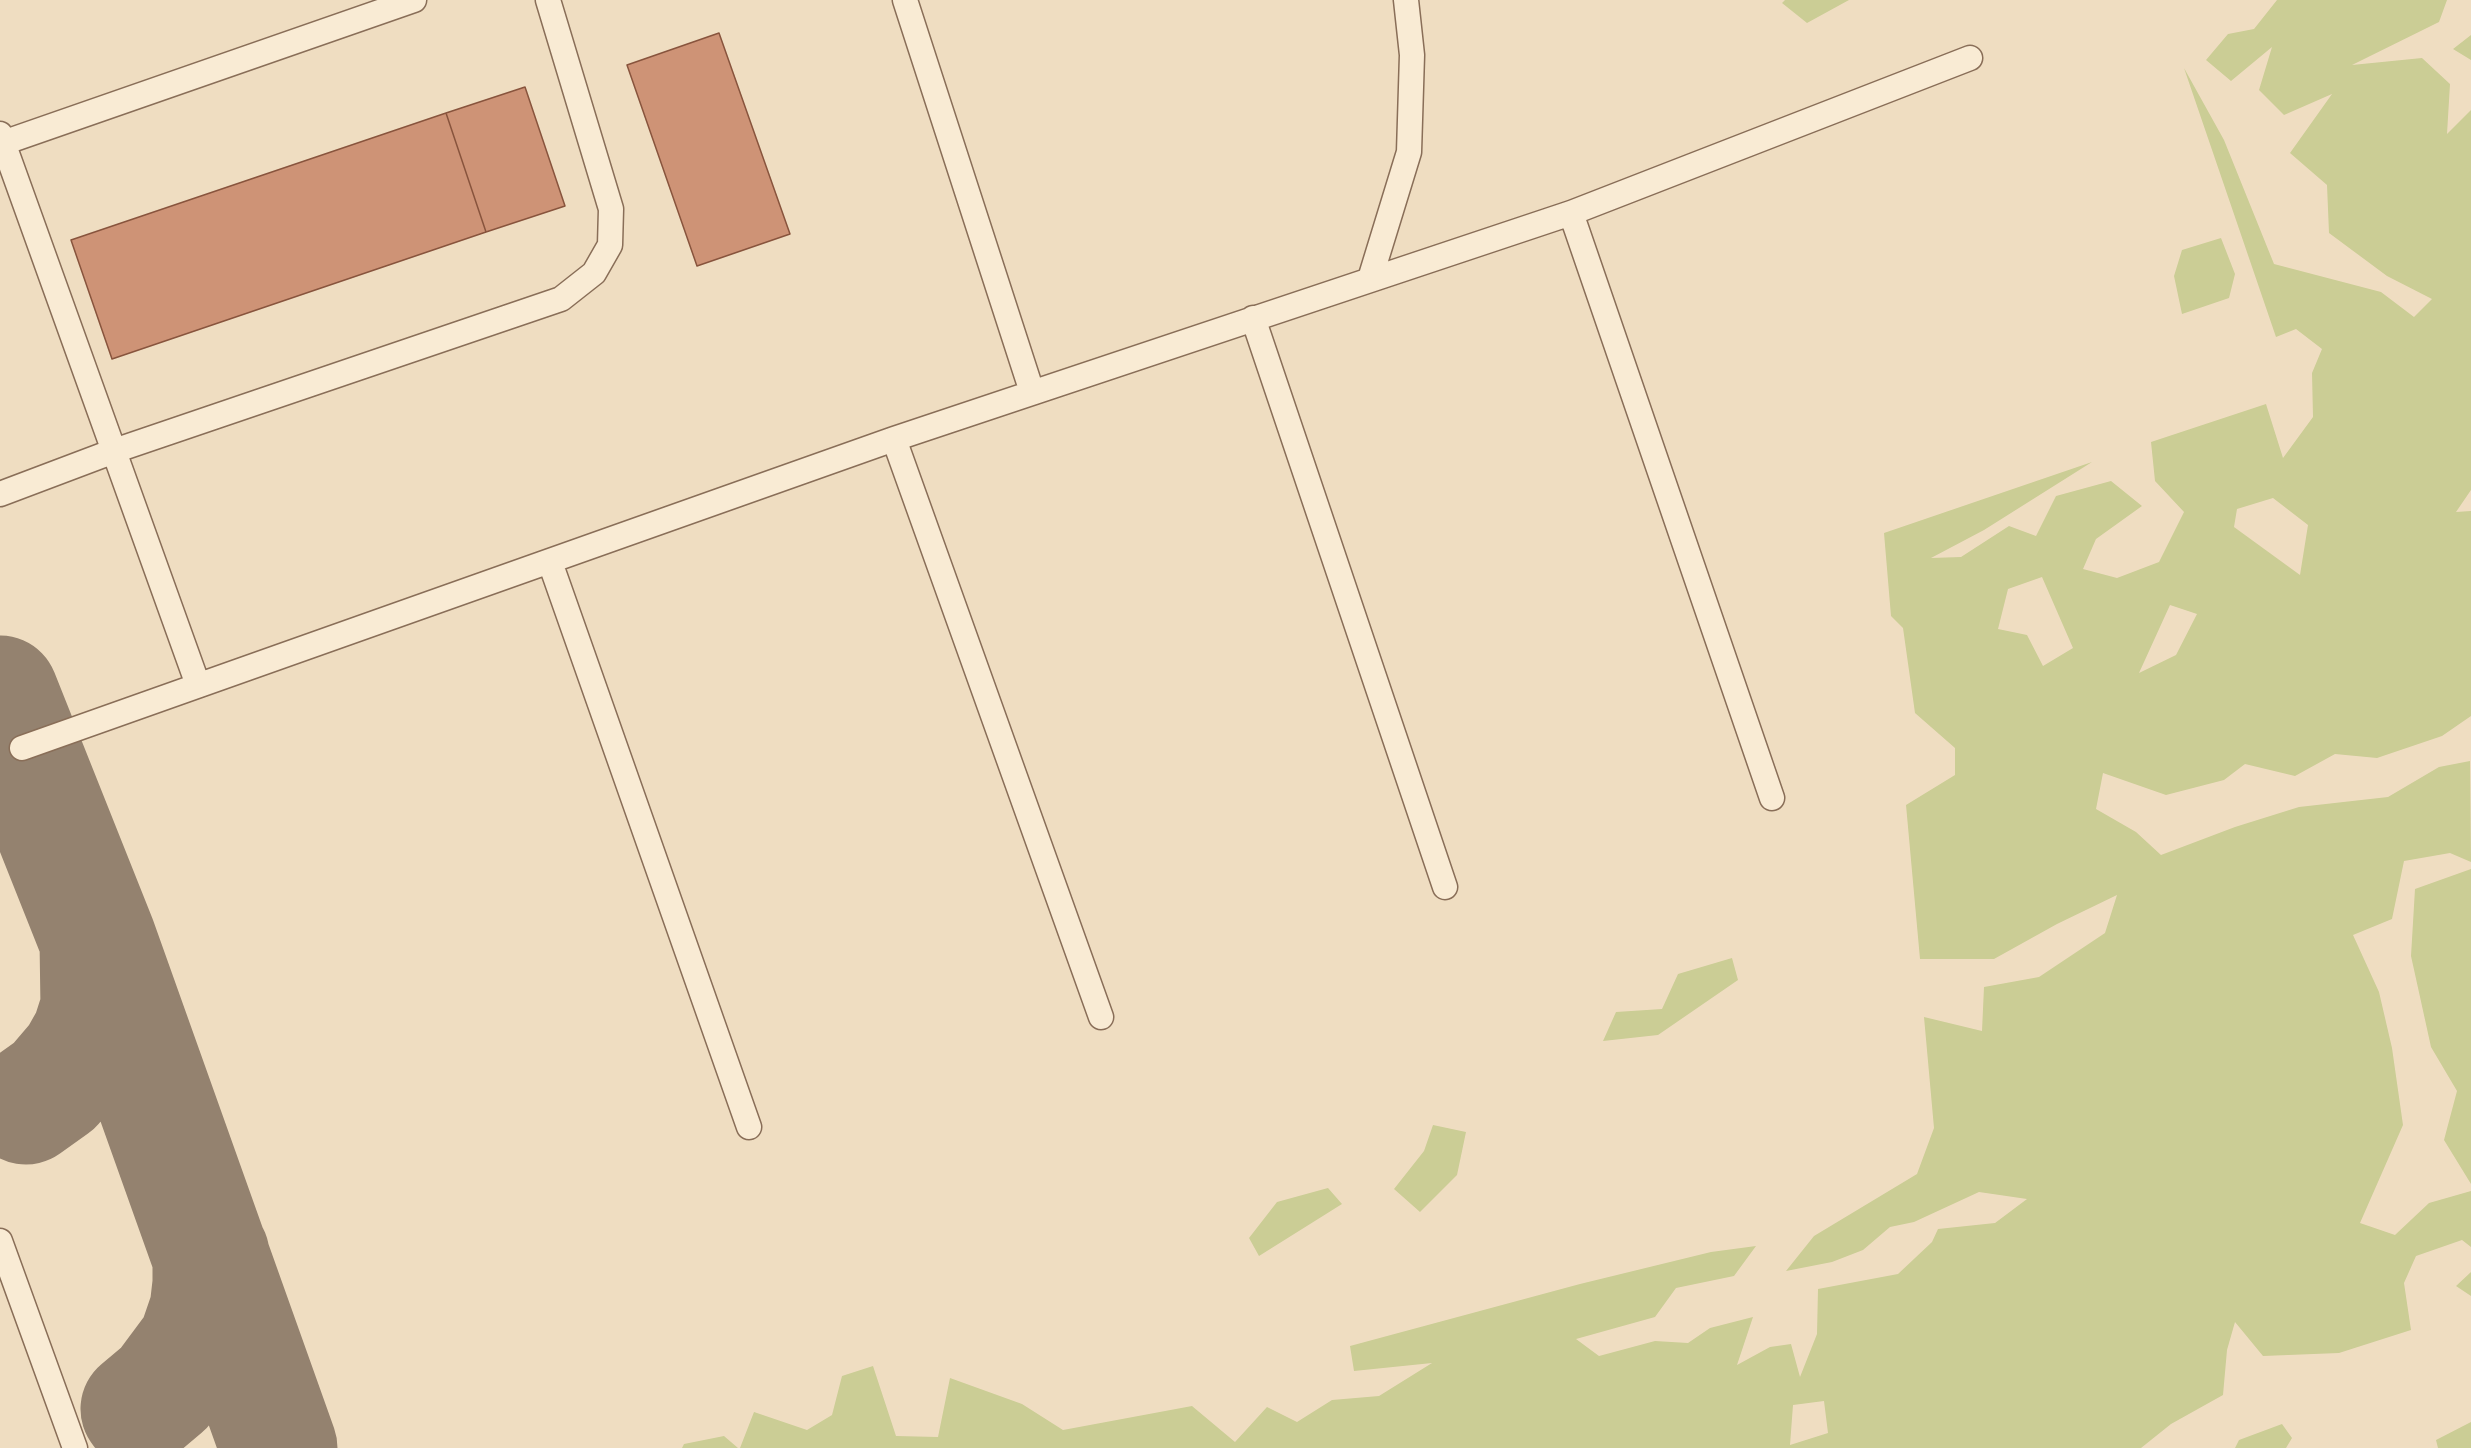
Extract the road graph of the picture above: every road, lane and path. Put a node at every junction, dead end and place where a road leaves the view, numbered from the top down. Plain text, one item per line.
1 (414, 0) edge
2 (548, 0) edge
3 (905, 0) edge
4 (1406, 0) edge
5 (1970, 58) dead end
6 (1, 138) edge
7 (1570, 213) junction
8 (1370, 279) junction
9 (1252, 318) junction
10 (1032, 392) junction
11 (894, 439) junction
12 (114, 451) junction
13 (0, 494) edge
14 (550, 562) junction
15 (198, 685) junction
16 (22, 748) dead end
17 (1772, 798) dead end
18 (1445, 887) dead end
19 (1101, 1017) dead end
20 (749, 1126) dead end
21 (0, 1240) edge
22 (7, 1286) edge
23 (75, 1448) edge

1 - 6 lane
2 - 12 lane
3 - 10 lane
4 - 8 lane
5 - 7 lane
6 - 12 lane
7 - 8 lane
7 - 17 lane
8 - 9 lane
9 - 10 lane
9 - 18 lane
10 - 11 lane
11 - 14 lane
11 - 19 lane
12 - 13 lane
12 - 15 lane
14 - 15 lane
14 - 20 lane
15 - 16 lane
21 - 22 lane
22 - 23 lane

